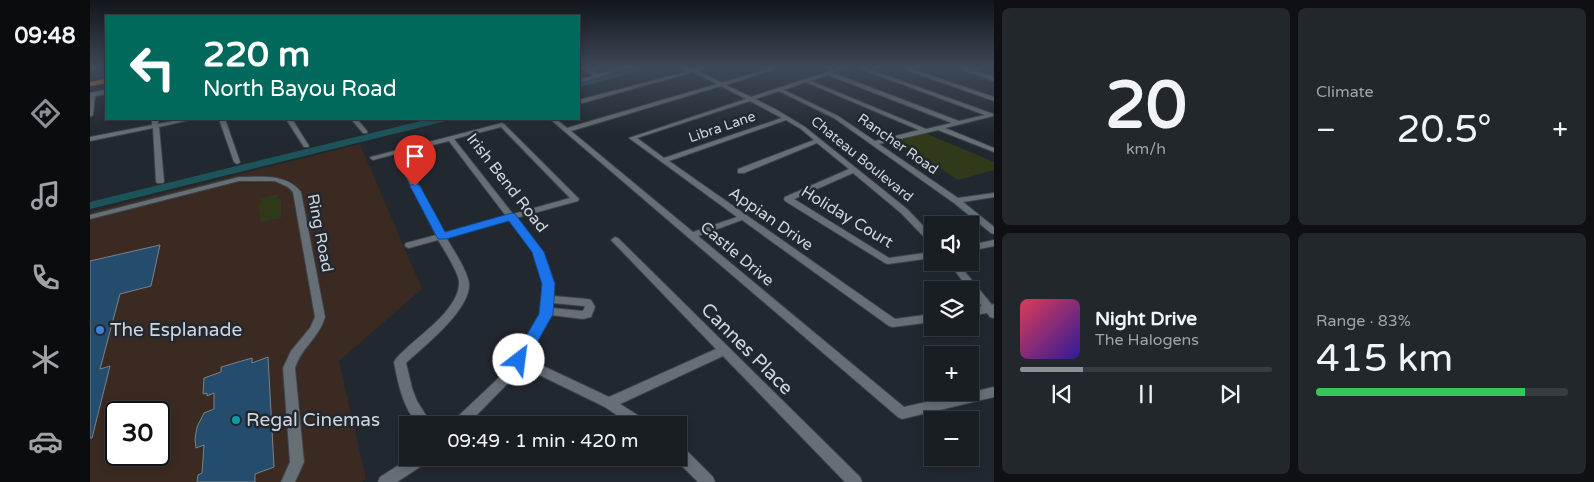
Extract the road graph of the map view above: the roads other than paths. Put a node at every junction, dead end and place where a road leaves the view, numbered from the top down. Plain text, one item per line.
1 (626, 89) edge
2 (707, 89) edge
3 (731, 89) edge
4 (826, 89) edge
5 (871, 89) edge
6 (919, 89) edge
7 (965, 89) edge
8 (781, 90) joint
9 (105, 92) edge
10 (92, 95) edge
11 (994, 99) edge
12 (752, 100) junction
13 (580, 102) edge
14 (90, 115) edge
15 (992, 115) edge
16 (788, 118) junction
17 (179, 120) edge
18 (222, 120) edge
19 (290, 120) edge
20 (355, 120) edge
21 (554, 120) edge
22 (155, 122) edge
23 (959, 123) junction
24 (939, 128) junction
25 (567, 130) junction
26 (926, 131) junction
27 (365, 132) dead end
28 (450, 138) junction
29 (90, 139) edge
30 (817, 141) junction
31 (875, 143) junction
32 (306, 146) dead end
33 (993, 150) edge
34 (398, 152) junction
35 (373, 158) dead end
36 (664, 160) junction
37 (237, 162) dead end
38 (854, 170) junction
39 (741, 171) dead end
40 (160, 180) dead end
41 (994, 195) edge
42 (957, 201) junction
43 (90, 217) edge
44 (512, 217) junction
45 (744, 218) junction
46 (994, 230) edge
47 (924, 232) edge
48 (692, 235) junction
49 (442, 236) junction
50 (615, 240) dead end
51 (994, 243) edge
52 (409, 245) dead end
53 (979, 246) edge
54 (924, 256) edge
55 (960, 271) edge
56 (547, 299) junction
57 (993, 310) edge
58 (546, 311) junction
59 (979, 311) edge
60 (924, 319) edge
61 (724, 351) junction
62 (519, 360) junction
63 (994, 392) edge
64 (610, 403) junction
65 (420, 416) edge
66 (467, 416) edge
67 (629, 416) edge
68 (687, 461) edge
69 (409, 466) edge
70 (288, 482) edge
71 (385, 482) edge
72 (708, 482) edge
73 (854, 482) edge

1 - 13 street
2 - 25 street
3 - 12 street, Chateau Boulevard
4 - 26 street
5 - 23 street
6 - 15 street
7 - 11 street
8 - 12 street
8 - 31 street, Rancher Road
9 - 10 street
10 - 14 street
12 - 16 street, Chateau Boulevard
12 - 36 street, Appian Drive
15 - 23 street
16 - 30 street, Chateau Boulevard
16 - 36 street, Libra Lane
17 - 22 street
18 - 37 street
19 - 32 street
20 - 27 street
21 - 25 street, Castle Drive
22 - 29 street
22 - 40 street
23 - 24 street
24 - 26 street
24 - 33 street
25 - 48 street, Castle Drive
26 - 31 street
28 - 34 street
28 - 44 street, Irish Bend Road
28 - 44 street
30 - 38 street, Chateau Boulevard
30 - 39 street
31 - 42 street, Rancher Road
34 - 35 street
34 - 49 street
36 - 45 street, Appian Drive
38 - 47 street, Chateau Boulevard
38 - 54 street, Holiday Court
41 - 42 street
42 - 46 street, Rancher Road
43 - 70 street, Ring Road
44 - 49 street
44 - 56 street, Irish Bend Road
45 - 48 street
45 - 60 street, Appian Drive
48 - 63 street, Castle Drive
49 - 52 street
49 - 65 street
50 - 61 street, Cannes Place
51 - 53 street
55 - 57 street
56 - 58 street, Irish Bend Road
56 - 58 street
57 - 59 street
58 - 62 street, Irish Bend Road
61 - 64 street
61 - 73 street, Cannes Place
62 - 64 street
62 - 66 street, Irish Bend Road
64 - 67 street
68 - 72 street
69 - 71 street

